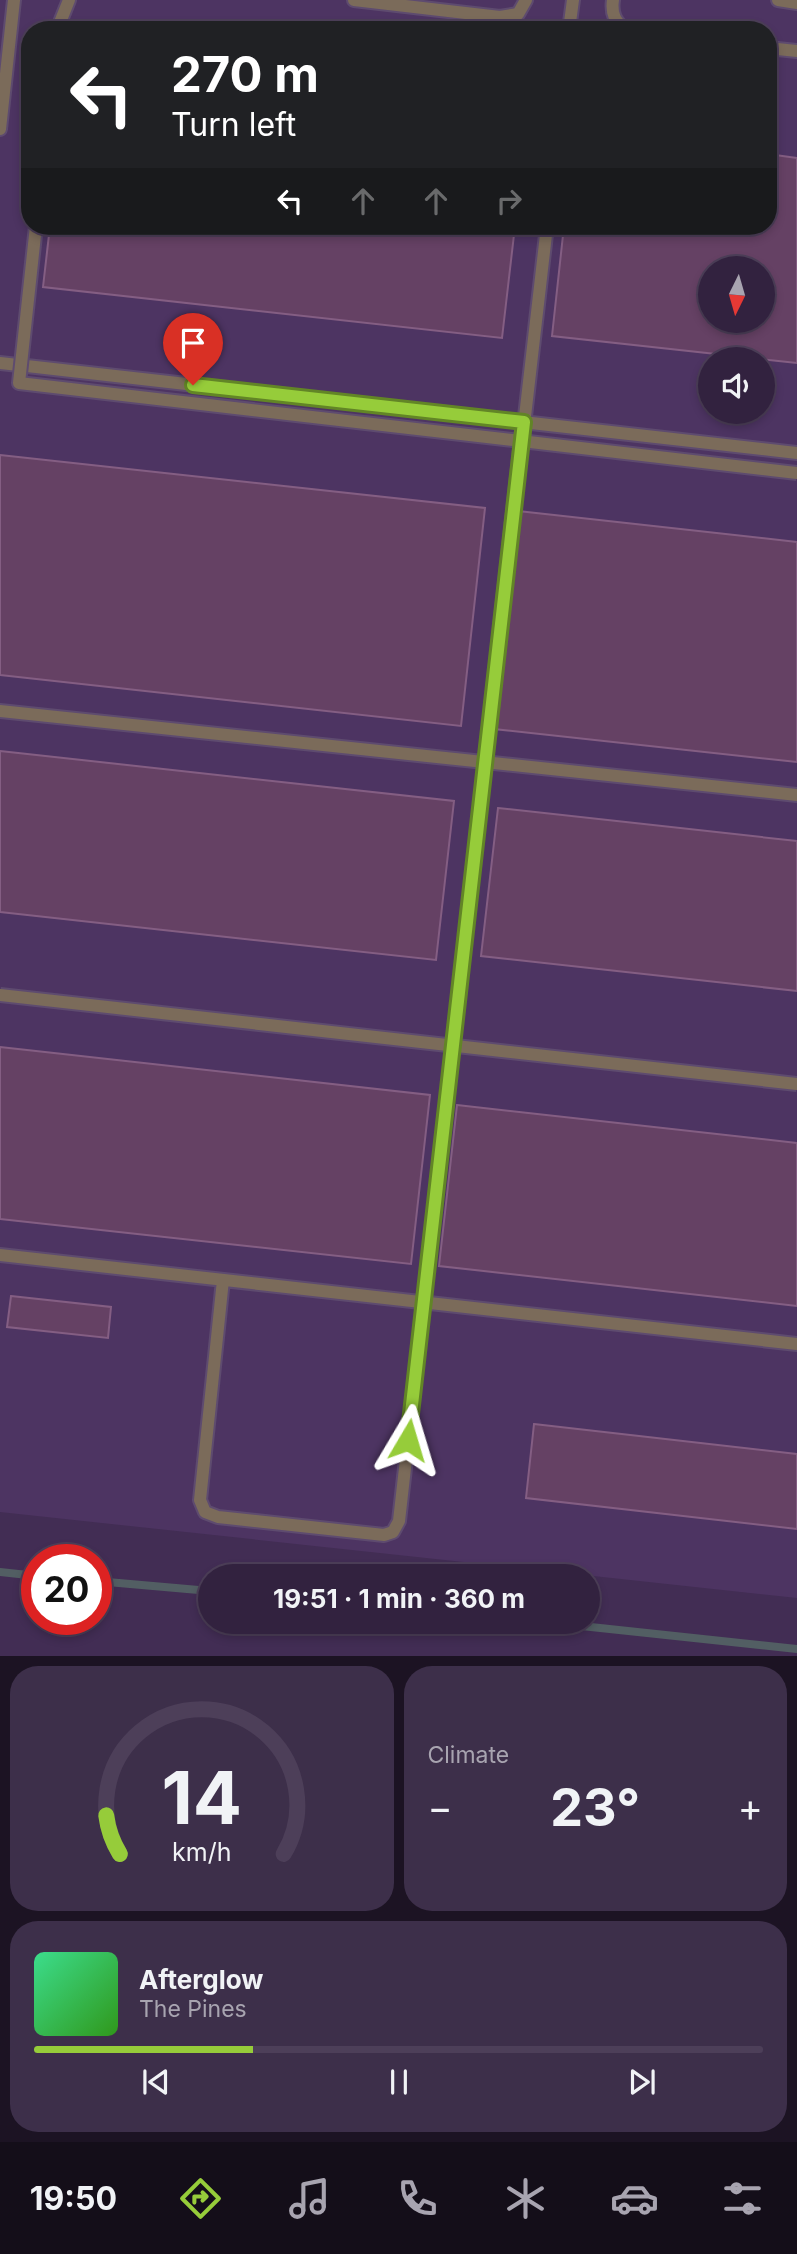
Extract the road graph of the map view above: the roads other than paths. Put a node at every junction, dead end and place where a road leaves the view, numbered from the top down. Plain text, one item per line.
1 (14, 0) edge
2 (69, 0) edge
3 (354, 0) edge
4 (526, 0) edge
5 (573, 0) edge
6 (612, 0) edge
7 (778, 0) edge
8 (797, 3) edge
9 (61, 21) edge
10 (570, 21) edge
11 (616, 21) edge
12 (777, 49) edge
13 (797, 51) edge
14 (0, 129) edge
15 (35, 235) edge
16 (546, 235) edge
17 (0, 363) edge
18 (524, 422) junction
19 (521, 441) junction
20 (797, 453) edge
21 (797, 473) edge
22 (0, 711) edge
23 (485, 762) junction
24 (797, 795) edge
25 (0, 995) edge
26 (453, 1045) junction
27 (797, 1084) edge
28 (0, 1255) edge
29 (223, 1280) junction
30 (424, 1302) junction
31 (797, 1344) edge

1 - 14 lane
2 - 9 lane
3 - 4 lane
5 - 10 lane
6 - 11 lane
7 - 8 lane
12 - 13 lane
15 - 19 lane, bridge
16 - 18 lane
17 - 18 lane
18 - 20 lane
18 - 23 lane
19 - 21 lane, bridge
19 - 26 lane, bridge
22 - 23 lane
23 - 24 lane
23 - 26 lane
25 - 26 lane, bridge
26 - 27 lane, bridge
26 - 30 lane
28 - 29 lane
29 - 30 lane
29 - 30 lane
30 - 31 lane

